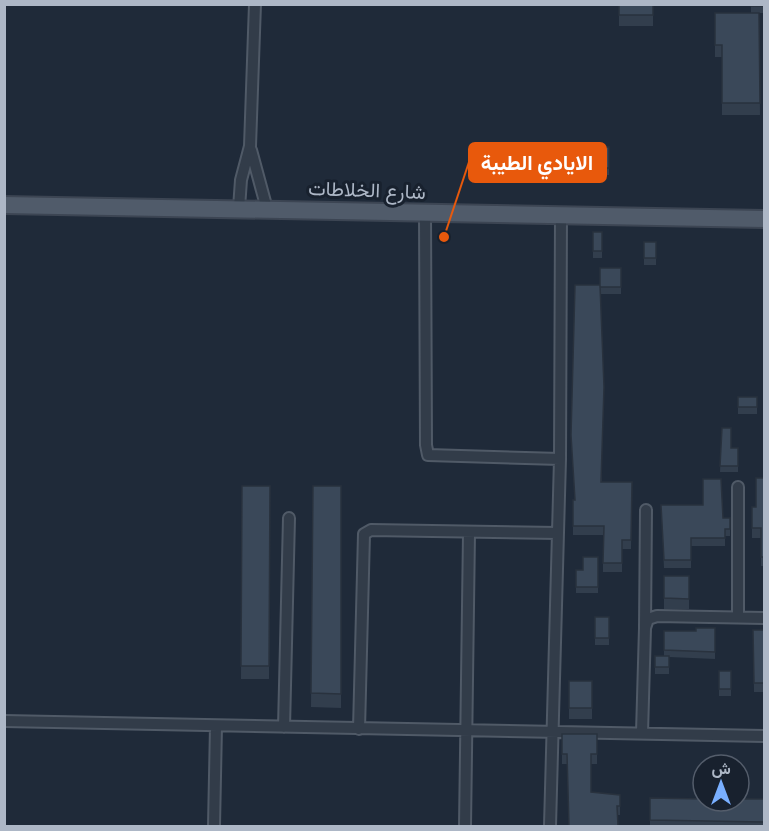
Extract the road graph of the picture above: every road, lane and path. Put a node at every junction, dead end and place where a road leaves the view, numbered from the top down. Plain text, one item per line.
1 (255, 4) edge
2 (250, 147) junction
3 (4, 205) edge
4 (239, 208) junction
5 (267, 209) junction
6 (425, 213) junction
7 (561, 215) junction
8 (765, 219) edge
9 (560, 459) junction
10 (738, 487) dead end
11 (646, 510) dead end
12 (289, 518) dead end
13 (469, 533) junction
14 (558, 533) junction
15 (738, 617) junction
16 (765, 618) edge
17 (645, 628) junction
18 (4, 721) edge
19 (216, 726) junction
20 (284, 727) junction
21 (359, 729) junction
22 (467, 730) junction
23 (553, 732) junction
24 (642, 734) junction
25 (765, 736) edge
26 (214, 826) edge
27 (465, 826) edge
28 (550, 826) edge

1 - 2 street
2 - 4 street
2 - 5 street
3 - 4 main road, شارع الخلاطات
4 - 5 main road, شارع الخلاطات
5 - 6 main road, شارع الخلاطات
6 - 7 main road, شارع الخلاطات
6 - 9 street
7 - 8 main road, شارع الخلاطات
7 - 9 street
9 - 14 street
10 - 15 street
11 - 17 street
12 - 20 street
13 - 14 street
13 - 21 street
13 - 22 street
14 - 23 street
15 - 16 street
15 - 17 street
17 - 24 street
18 - 19 street
19 - 20 street
19 - 26 street
20 - 21 street
21 - 22 street
22 - 23 street
22 - 27 street
23 - 24 street
23 - 28 street
24 - 25 street

